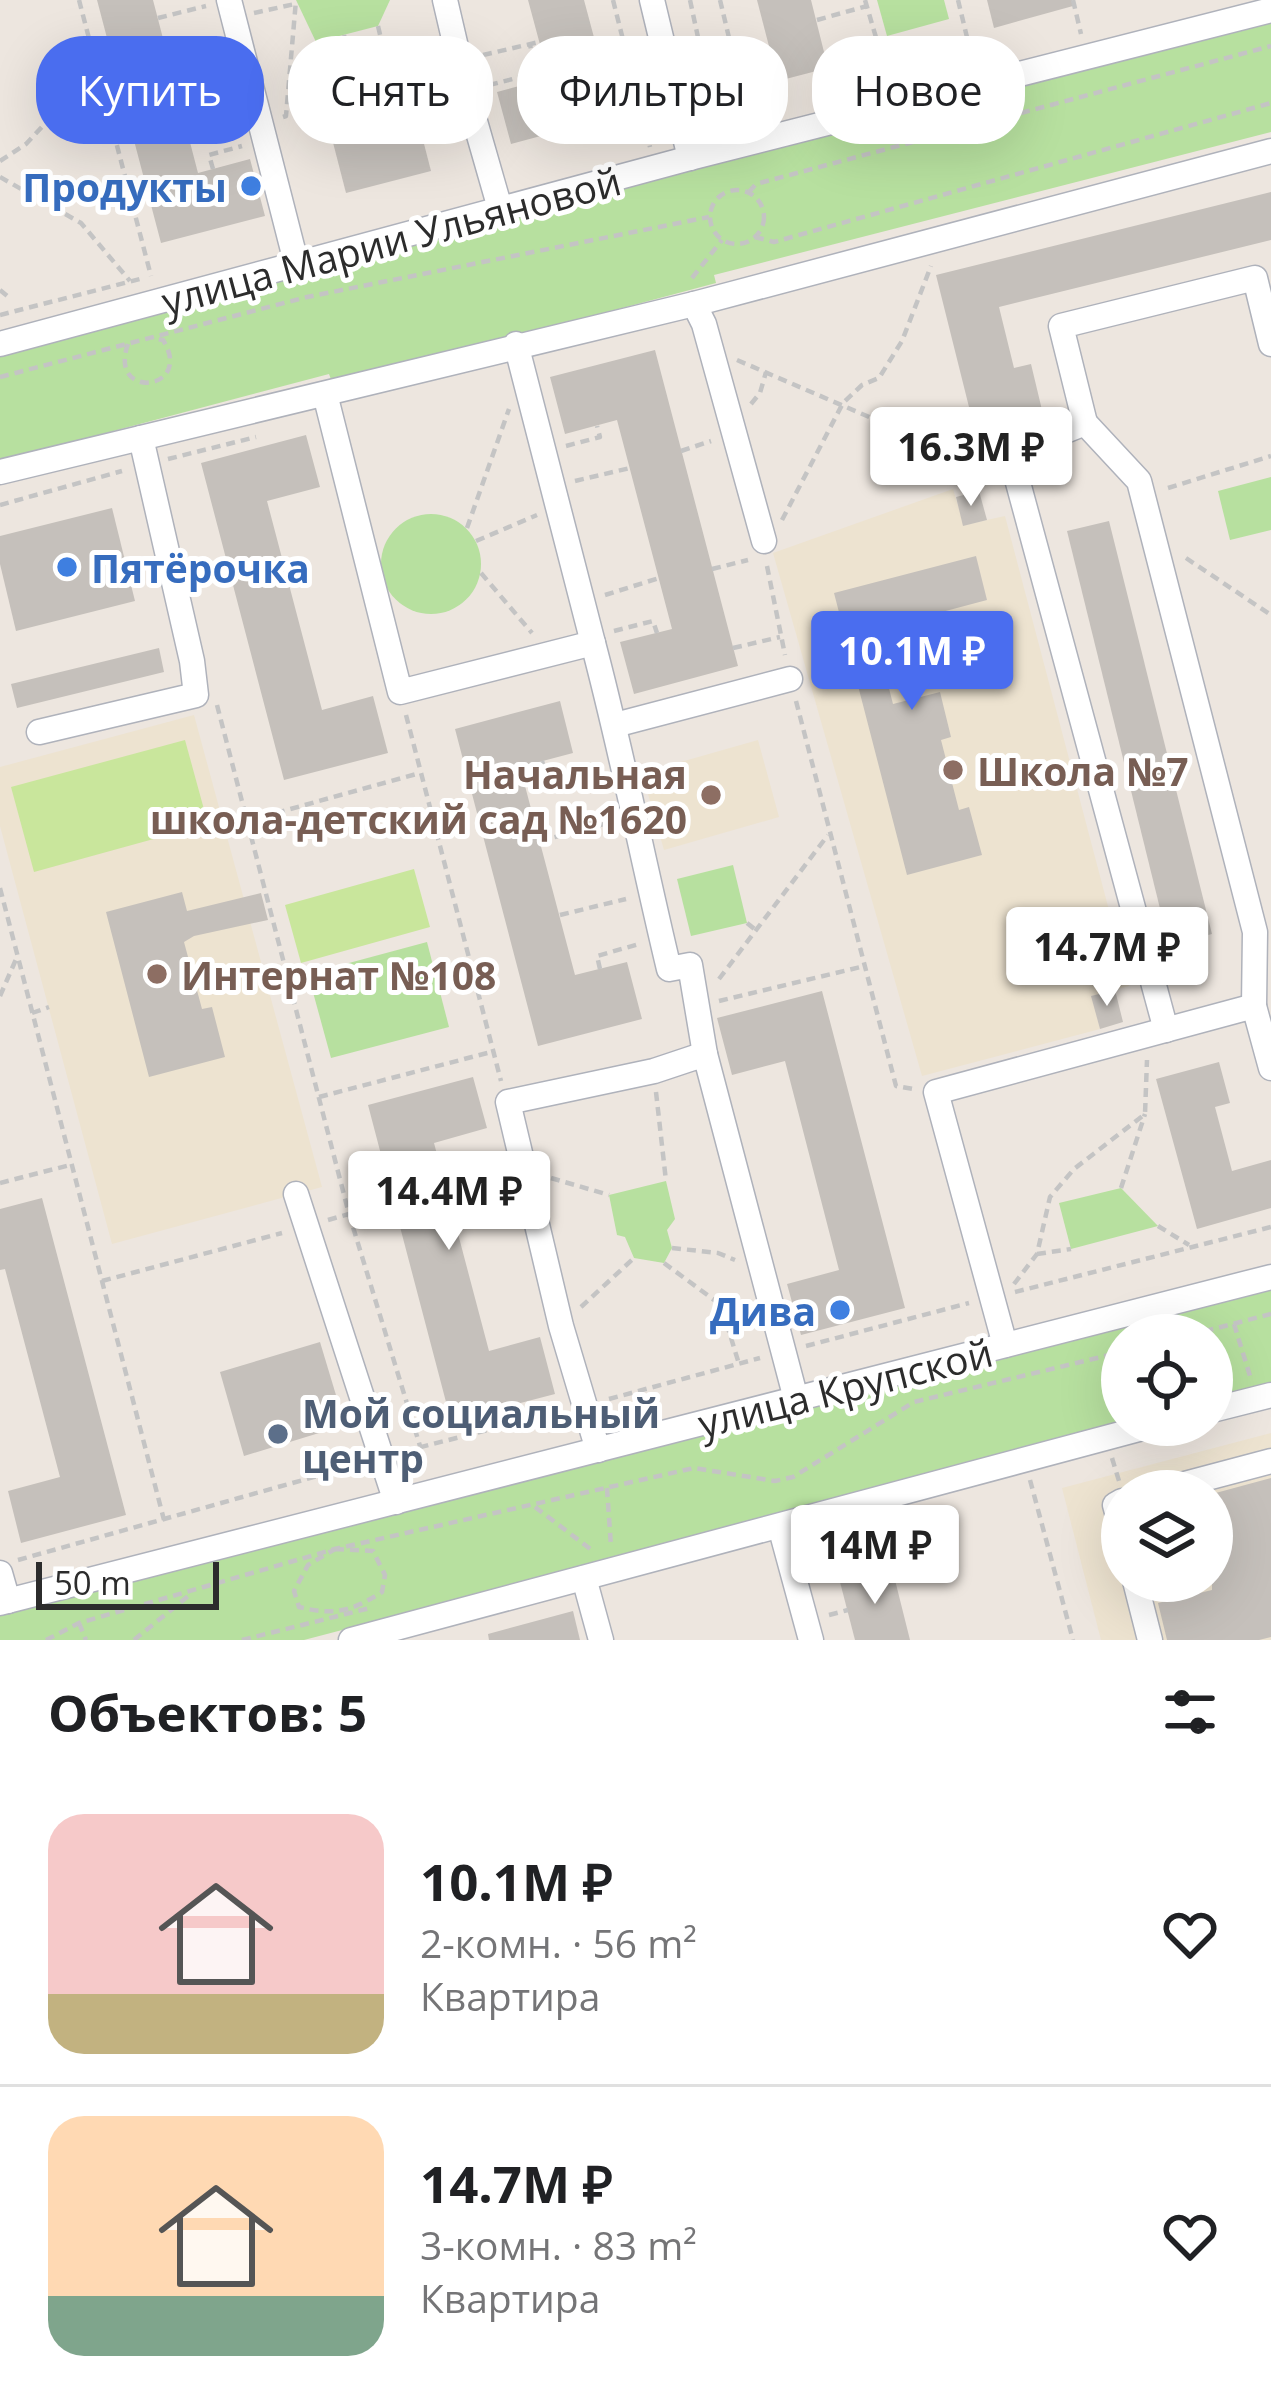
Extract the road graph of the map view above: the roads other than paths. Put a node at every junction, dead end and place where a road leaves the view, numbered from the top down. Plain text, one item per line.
1 (446, 0) edge
2 (652, 0) edge
3 (231, 6) edge
4 (1271, 10) edge
5 (1271, 151) edge
6 (690, 158) junction
7 (501, 212) junction
8 (297, 266) junction
9 (692, 292) junction
10 (0, 344) edge
11 (516, 344) junction
12 (1271, 344) edge
13 (325, 394) junction
14 (1084, 423) junction
15 (141, 438) junction
16 (0, 472) edge
17 (765, 548) road end
18 (592, 640) junction
19 (790, 679) road end
20 (614, 725) junction
21 (39, 732) dead end
22 (1255, 1006) junction
23 (1157, 1033) junction
24 (705, 1054) junction
25 (1271, 1068) edge
26 (296, 1194) dead end
27 (1271, 1277) edge
28 (1005, 1345) junction
29 (1271, 1395) edge
30 (796, 1399) junction
31 (1233, 1405) edge
32 (1101, 1439) edge
33 (598, 1450) junction
34 (1271, 1461) edge
35 (1233, 1471) edge
36 (396, 1502) junction
37 (780, 1526) junction
38 (0, 1569) edge
39 (584, 1578) junction
40 (4, 1602) edge
41 (1140, 1602) edge
42 (351, 1640) edge
43 (601, 1640) edge
44 (811, 1640) edge
45 (1150, 1640) edge

1 - 7 street
2 - 6 street
3 - 8 street
4 - 6 street, улица Марии Ульяновой
5 - 9 street
6 - 7 street, улица Марии Ульяновой
7 - 8 street, улица Марии Ульяновой
8 - 10 street, улица Марии Ульяновой
9 - 11 street
9 - 17 street
11 - 13 street
11 - 18 street
12 - 14 street
13 - 15 street
13 - 18 street
14 - 22 street
14 - 23 street
15 - 16 street
15 - 21 street
18 - 20 street
19 - 20 street
20 - 24 street
22 - 23 street
22 - 25 street
23 - 28 street
24 - 30 street
24 - 33 street
26 - 36 street
27 - 28 street, улица Крупской
28 - 30 street, улица Крупской
29 - 31 street
30 - 33 street, улица Крупской
32 - 37 street
33 - 36 street, улица Крупской
34 - 35 street
36 - 40 street, улица Крупской
37 - 39 street
37 - 44 street
38 - 40 street
39 - 42 street
39 - 43 street
41 - 45 street

